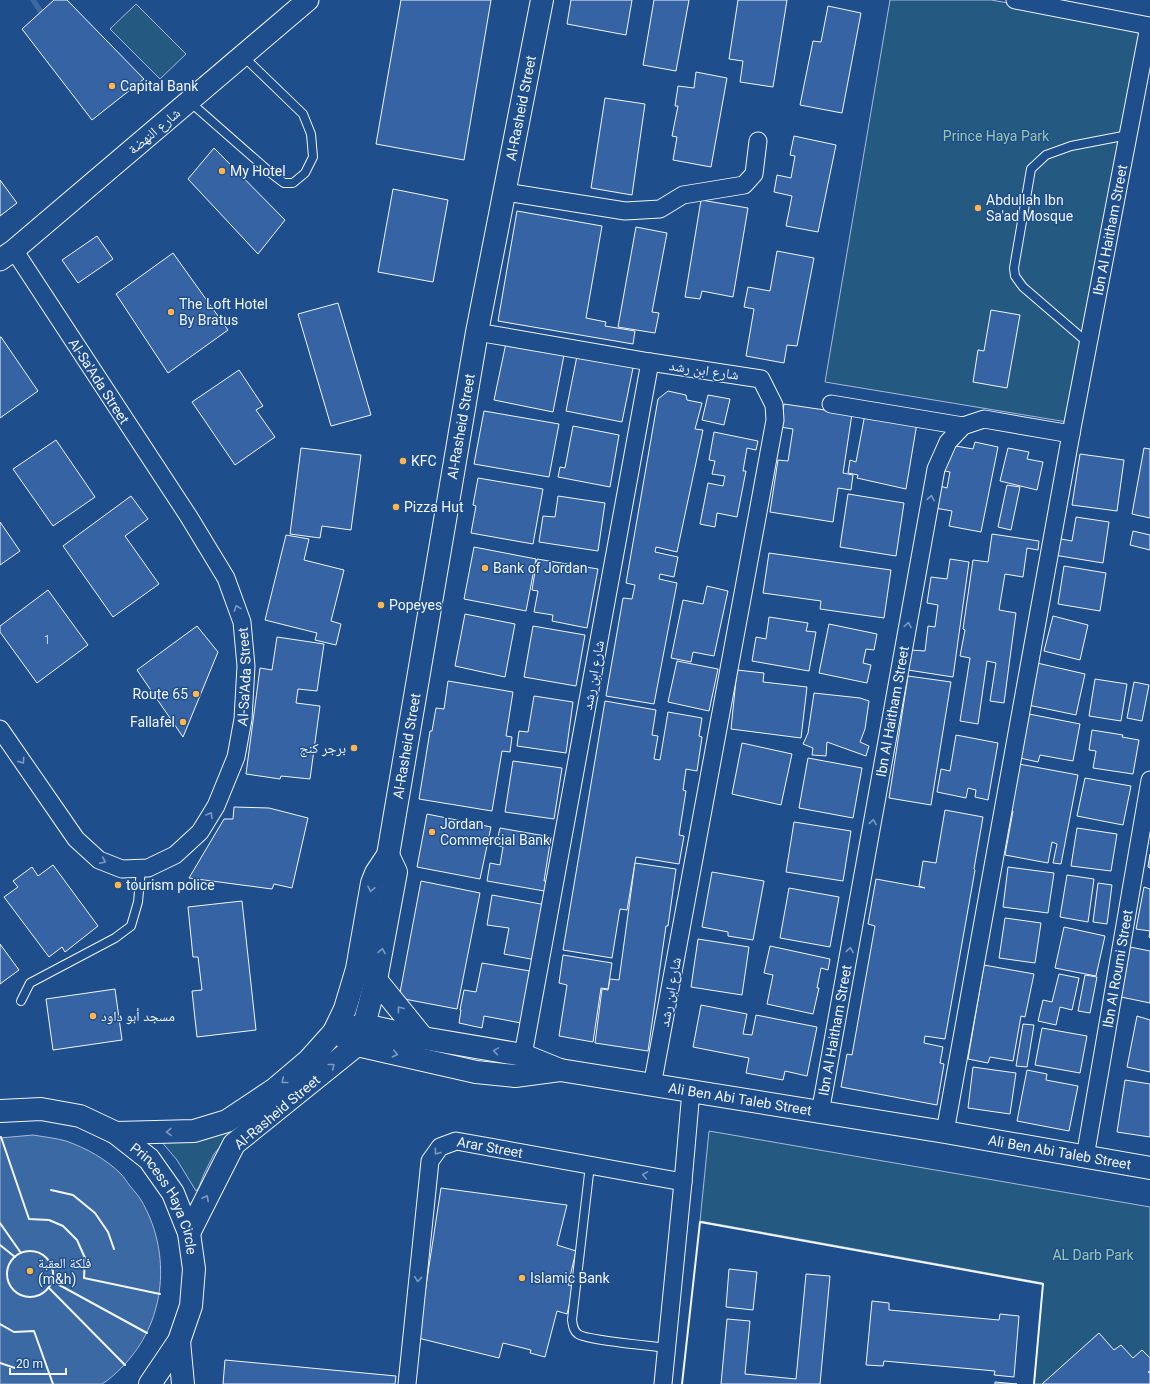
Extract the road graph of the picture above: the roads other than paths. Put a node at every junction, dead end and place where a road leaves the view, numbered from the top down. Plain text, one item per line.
1 (308, 0) edge
2 (542, 0) edge
3 (1020, 1) edge
4 (1150, 23) edge
5 (243, 56) junction
6 (189, 101) junction
7 (1128, 135) junction
8 (758, 141) dead end
9 (505, 192) junction
10 (7, 255) edge
11 (477, 332) junction
12 (1088, 342) junction
13 (650, 362) junction
14 (831, 404) dead end
15 (963, 426) junction
16 (1071, 434) junction
17 (0, 730) edge
18 (1150, 780) edge
19 (388, 855) junction
20 (141, 869) junction
21 (376, 980) junction
22 (21, 1002) dead end
23 (334, 1032) junction
24 (360, 1035) junction
25 (423, 1038) junction
26 (527, 1065) junction
27 (652, 1086) junction
28 (691, 1091) junction
29 (0, 1111) edge
30 (820, 1113) junction
31 (945, 1132) junction
32 (116, 1133) junction
33 (1085, 1157) junction
34 (590, 1165) junction
35 (1150, 1168) edge
36 (683, 1182) junction
37 (189, 1233) junction
38 (179, 1341) junction
39 (667, 1348) junction
40 (150, 1384) edge
41 (183, 1384) edge
42 (408, 1384) edge
43 (663, 1384) edge

1 - 5 street, شارع النهضة
2 - 9 main road, Al-Rasheid Street
3 - 4 street
4 - 7 street, Ibn Al Haitham Street
5 - 6 street, شارع النهضة
5 - 6 lane
6 - 10 street, شارع النهضة
7 - 12 street, Ibn Al Haitham Street
7 - 12 lane
8 - 9 street
9 - 11 main road, Al-Rasheid Street
20 -> 10 street, Al-Sa'Ada Street
11 - 13 street
11 - 19 main road, Al-Rasheid Street
12 - 16 street, Ibn Al Haitham Street
13 - 26 street, شارع ابن رشد
13 - 27 street, شارع ابن رشد
14 - 15 street
15 - 16 street, Ibn Al Haitham Street
30 -> 15 street, Ibn Al Haitham Street
16 - 31 street, Ibn Al Haitham Street
17 -> 20 street, Al-Sa'Ada Street
18 - 33 street, Ibn Al Roumi Street
21 -> 19 main road
19 -> 23 main road, Al-Rasheid Street
20 - 22 lane
21 - 24 main road
25 -> 21 main road
23 - 24 main road, Ali Ben Abi Taleb Street
23 -> 32 main road, Al-Rasheid Street
24 - 25 main road, Ali Ben Abi Taleb Street
24 -> 26 main road
37 -> 24 main road, Al-Rasheid Street
26 -> 25 main road, Ali Ben Abi Taleb Street
26 - 27 main road, Ali Ben Abi Taleb Street
27 - 28 main road, Ali Ben Abi Taleb Street
28 - 30 main road, Ali Ben Abi Taleb Street
28 - 36 street
29 - 32 main road, Princess Haya Circle
30 - 31 main road, Ali Ben Abi Taleb Street
31 - 33 main road, Ali Ben Abi Taleb Street
32 - 37 main road, Princess Haya Circle
33 - 35 main road, Ali Ben Abi Taleb Street
36 -> 34 street, Arar Street
34 - 39 lane
34 -> 42 street, Arar Street
36 - 39 street
37 - 38 main road, Princess Haya Circle
38 - 40 main road, Princess Haya Circle
38 - 41 main road
39 - 43 street

